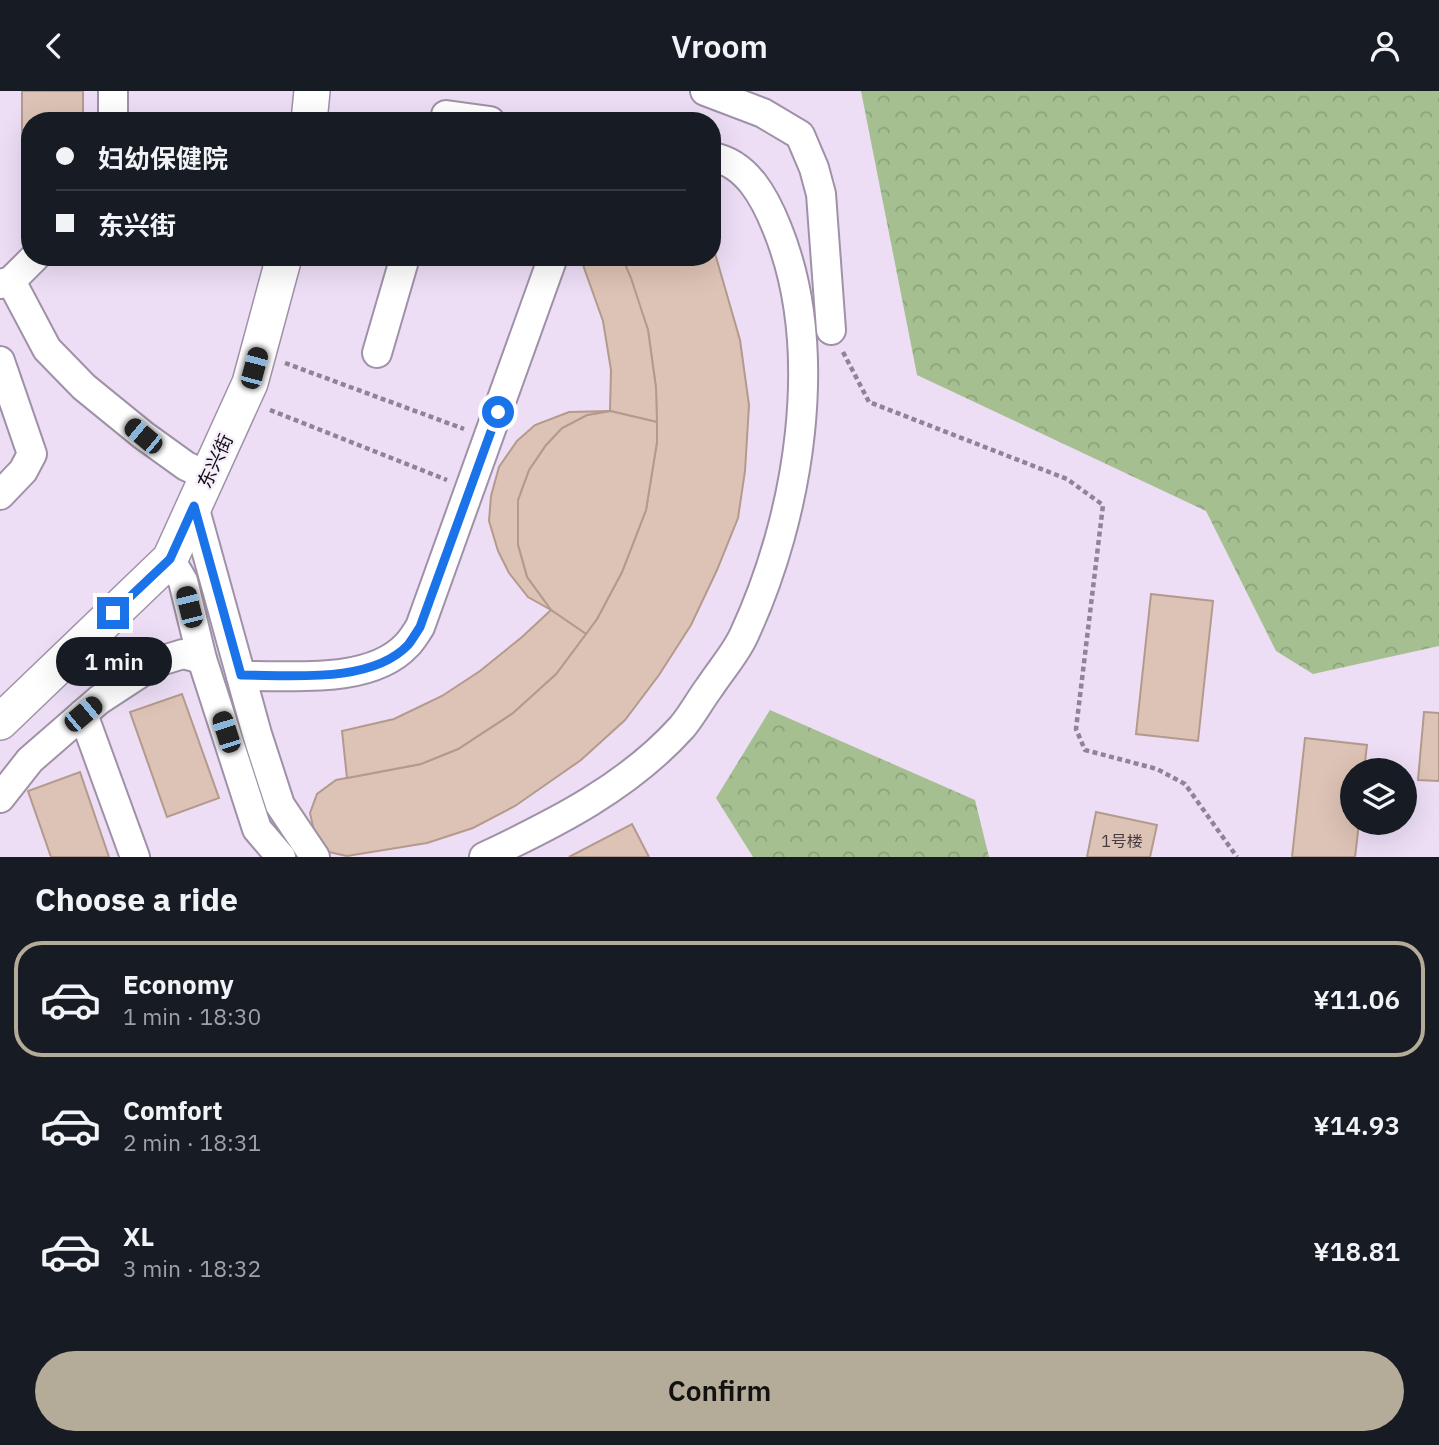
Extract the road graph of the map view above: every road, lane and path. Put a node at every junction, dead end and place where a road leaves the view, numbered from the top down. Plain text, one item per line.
1 (113, 91) edge
2 (312, 91) edge
3 (705, 91) edge
4 (113, 112) edge
5 (310, 112) edge
6 (721, 161) edge
7 (24, 266) edge
8 (282, 266) edge
9 (402, 266) edge
10 (550, 266) edge
11 (5, 283) edge
12 (831, 330) joint
13 (258, 353) junction
14 (377, 353) dead end
15 (0, 361) edge
16 (243, 399) junction
17 (488, 438) junction
18 (470, 489) junction
19 (201, 491) junction
20 (0, 495) edge
21 (170, 559) junction
22 (202, 659) junction
23 (241, 675) junction
24 (83, 714) junction
25 (0, 722) edge
26 (0, 798) edge
27 (135, 857) edge
28 (281, 857) edge
29 (315, 857) edge
30 (484, 857) edge
31 (1237, 857) edge

1 - 4 street
2 - 5 street
3 - 12 street
6 - 30 street
7 - 11 street
8 - 13 street, 东兴街
9 - 14 street
10 - 17 street
11 - 19 street
12 - 31 path
13 - 16 street, 东兴街
13 - 17 path
15 - 20 street
16 - 18 path
16 - 19 street, 东兴街
17 - 18 street
18 - 23 street
19 - 21 street, 东兴街
19 - 23 street
21 - 22 street
21 - 25 street, 东兴街
22 - 24 street
22 - 28 street
23 - 29 street
24 - 26 street
24 - 27 street

